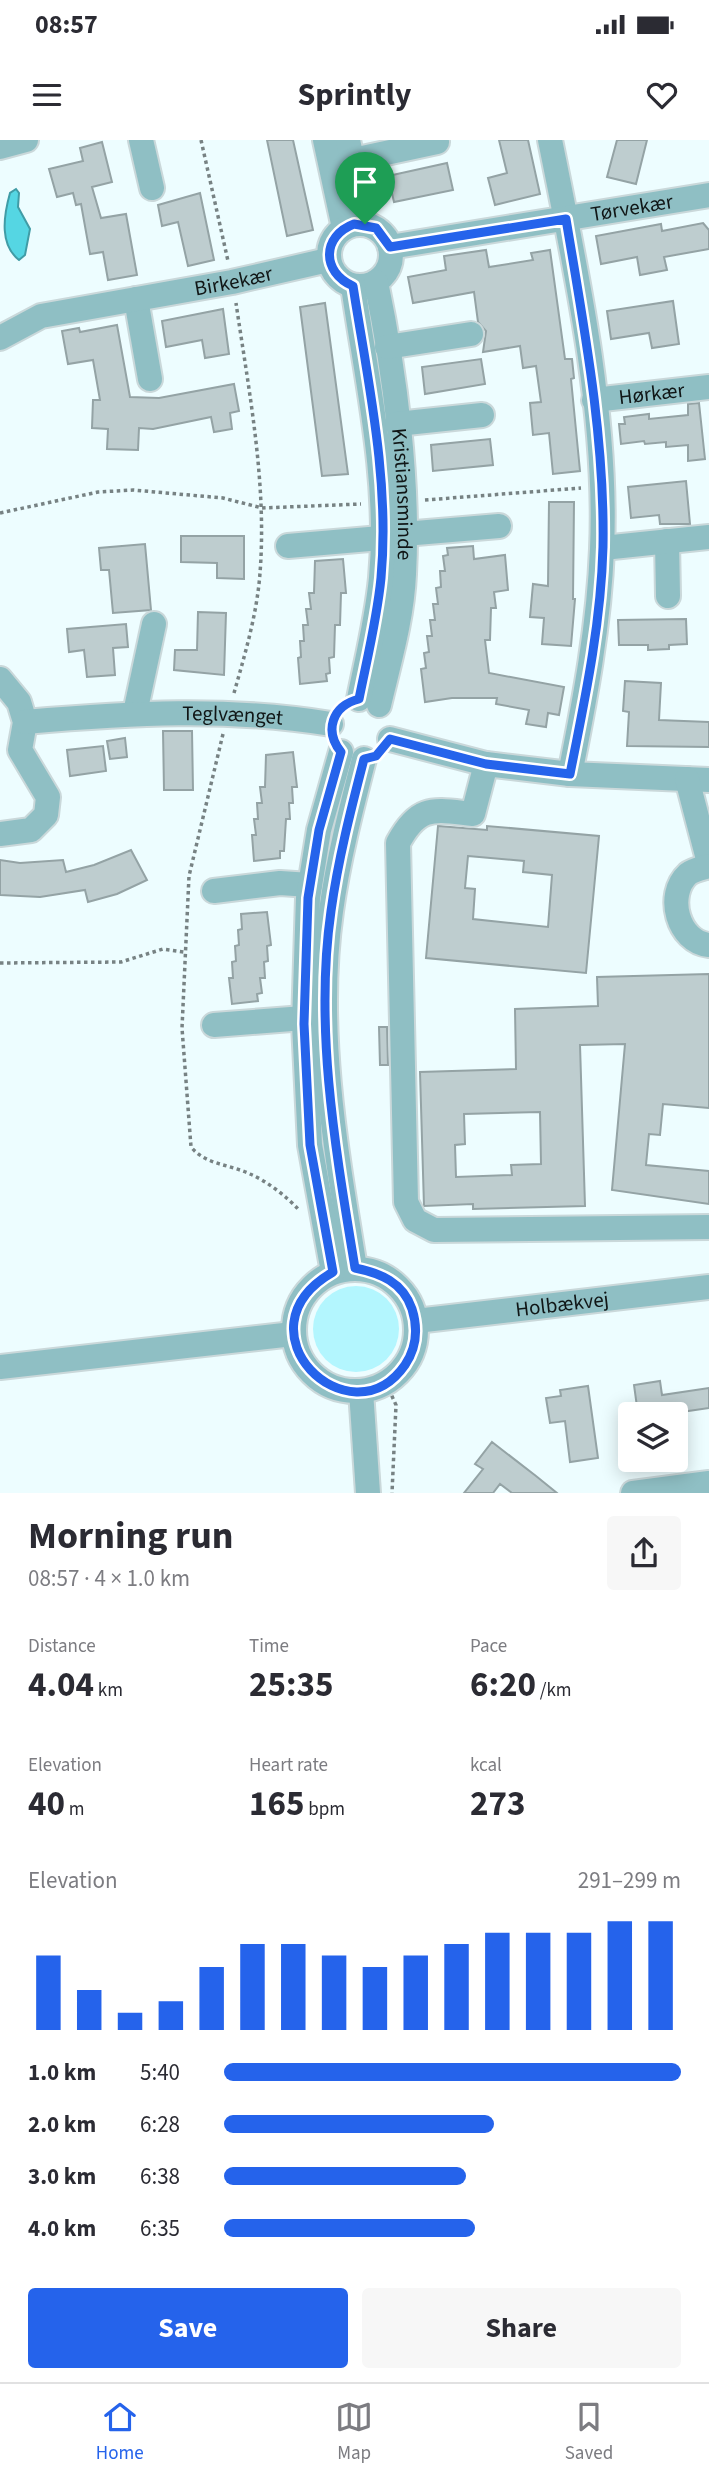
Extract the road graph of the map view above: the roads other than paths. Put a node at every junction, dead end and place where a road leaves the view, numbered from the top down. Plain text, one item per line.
1 (26, 140) edge
2 (141, 140) edge
3 (325, 140) edge
4 (550, 140) edge
5 (437, 142) dead end
6 (0, 146) edge
7 (351, 150) edge
8 (152, 188) dead end
9 (709, 195) edge
10 (566, 219) junction
11 (355, 226) junction
12 (390, 247) junction
13 (328, 260) junction
14 (364, 284) junction
15 (136, 299) junction
16 (471, 334) dead end
17 (0, 338) edge
18 (387, 347) junction
19 (150, 379) dead end
20 (709, 387) edge
21 (594, 400) junction
22 (482, 415) dead end
23 (397, 424) junction
24 (393, 503) junction
25 (499, 526) dead end
26 (392, 536) junction
27 (709, 537) edge
28 (667, 541) junction
29 (288, 546) dead end
30 (603, 548) junction
31 (668, 596) dead end
32 (154, 624) dead end
33 (0, 680) edge
34 (369, 702) junction
35 (135, 713) junction
36 (26, 722) junction
37 (331, 724) junction
38 (390, 739) junction
39 (353, 756) junction
40 (486, 764) junction
41 (570, 774) junction
42 (698, 780) edge
43 (0, 834) edge
44 (709, 865) edge
45 (310, 885) junction
46 (214, 891) dead end
47 (709, 945) edge
48 (304, 1018) junction
49 (214, 1025) dead end
50 (709, 1227) edge
51 (344, 1270) junction
52 (709, 1287) edge
53 (416, 1321) junction
54 (293, 1334) junction
55 (0, 1367) edge
56 (361, 1391) junction
57 (709, 1483) edge
58 (368, 1493) edge
59 (633, 1493) edge

1 - 6 street
2 - 8 street
3 - 11 street
4 - 10 street
5 - 7 street
7 - 11 street
9 - 10 street, Tørvekær
10 - 12 street, Tørvekær
10 - 21 street
11 - 12 street
11 - 13 street
12 - 14 street
13 - 14 street
13 - 15 street, Birkekær
14 - 18 street, Kristiansminde
14 - 24 street, Kristiansminde
15 - 17 street, Birkekær
15 - 19 street
16 - 18 street
18 - 23 street, Kristiansminde
20 - 21 street, Hørkær
21 - 30 street
22 - 23 street
23 - 24 street, Kristiansminde
24 - 26 street, Kristiansminde
25 - 26 street
26 - 29 street
26 - 34 street, Kristiansminde
27 - 28 street
28 - 30 street
28 - 31 street
30 - 41 street
32 - 35 street
33 - 36 street
34 - 37 street
34 - 38 street
35 - 36 street, Teglvænget
35 - 37 street, Teglvænget
36 - 43 street
37 - 39 street
38 - 39 street
38 - 40 street
39 - 45 street
39 - 51 street
40 - 41 street
40 - 50 street
41 - 42 street
42 - 44 street
44 - 47 street
45 - 46 street
45 - 48 street
48 - 49 street
48 - 51 street
51 - 53 street
51 - 54 street
52 - 53 street, Holbækvej
53 - 56 street
54 - 55 street
54 - 56 street
56 - 58 street
57 - 59 street

